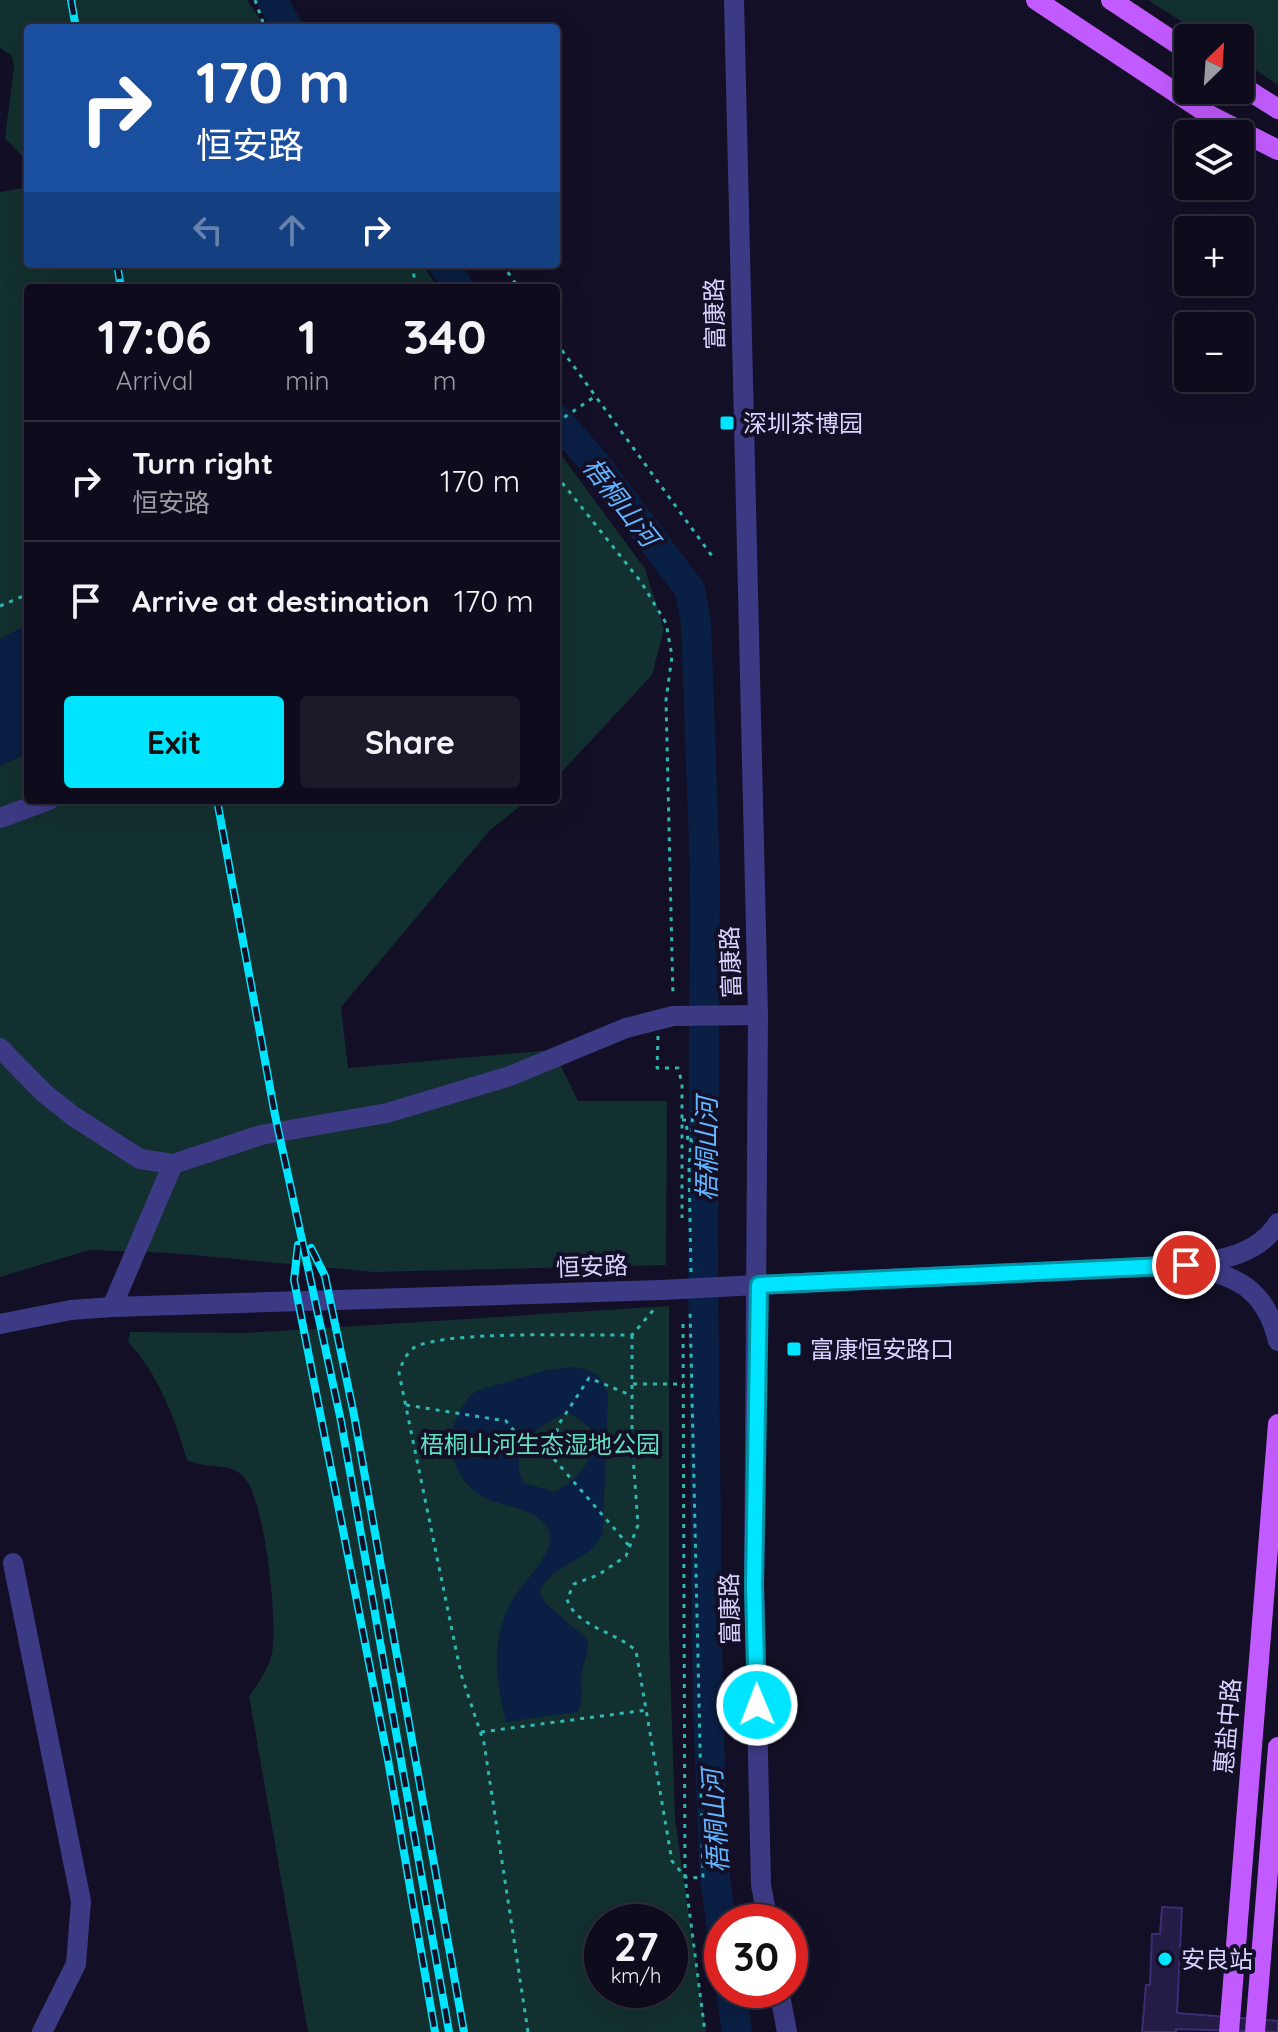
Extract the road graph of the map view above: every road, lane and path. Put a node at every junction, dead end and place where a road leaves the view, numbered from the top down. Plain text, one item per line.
1 (255, 0) edge
2 (734, 0) edge
3 (1036, 0) edge
4 (1111, 0) edge
5 (264, 24) edge
6 (1174, 42) edge
7 (1254, 94) edge
8 (1278, 109) edge
9 (1278, 150) edge
10 (560, 348) edge
11 (594, 397) junction
12 (560, 420) edge
13 (560, 480) edge
14 (712, 556) dead end
15 (24, 596) edge
16 (0, 606) edge
17 (38, 804) edge
18 (0, 818) edge
19 (679, 1016) junction
20 (751, 1016) junction
21 (658, 1036) dead end
22 (0, 1048) edge
23 (693, 1111) dead end
24 (682, 1120) junction
25 (693, 1142) junction
26 (173, 1164) junction
27 (682, 1218) dead end
28 (1278, 1223) edge
29 (1186, 1265) junction
30 (691, 1283) dead end
31 (758, 1285) junction
32 (661, 1290) junction
33 (690, 1297) dead end
34 (112, 1307) junction
35 (0, 1324) edge
36 (683, 1324) dead end
37 (632, 1335) junction
38 (1278, 1341) edge
39 (689, 1354) junction
40 (683, 1358) junction
41 (633, 1384) junction
42 (684, 1384) junction
43 (633, 1396) junction
44 (406, 1405) junction
45 (1278, 1424) edge
46 (554, 1442) dead end
47 (544, 1452) dead end
48 (554, 1459) dead end
49 (631, 1548) junction
50 (13, 1563) dead end
51 (647, 1710) junction
52 (481, 1732) junction
53 (1278, 1747) edge
54 (685, 1877) junction
55 (765, 1904) edge
56 (782, 2008) edge
57 (42, 2032) edge
58 (528, 2032) edge
59 (705, 2032) edge
60 (787, 2032) edge
61 (1229, 2032) edge
62 (1255, 2032) edge

1 - 5 path
2 - 20 street, 富康路
3 - 9 main road
4 - 6 main road
7 - 8 main road
10 - 11 path
11 - 12 path
11 - 14 path
13 - 19 path
15 - 16 path
17 - 18 street
19 - 20 street
19 - 26 street
20 - 31 street, 富康路
21 - 24 path
22 - 26 street
23 - 25 path
24 - 25 path
24 - 27 path
25 - 30 path
26 - 34 street
28 - 29 street
29 - 31 street, 恒安路
29 - 38 street
31 - 32 street, 恒安路, bridge
31 - 55 street, 富康路
32 - 34 street, 恒安路
32 - 37 path
33 - 39 path
34 - 35 street, 恒安路
36 - 40 path
37 - 41 path
37 - 44 path
39 - 40 path
39 - 54 path
40 - 42 path
41 - 42 path
41 - 43 path
42 - 54 path
43 - 46 path
43 - 49 path
44 - 47 path
44 - 52 path
45 - 61 main road, 惠盐中路
48 - 49 path
49 - 51 path
50 - 57 street
51 - 52 path
51 - 54 path
52 - 58 path
53 - 62 main road
54 - 59 path
56 - 60 street

